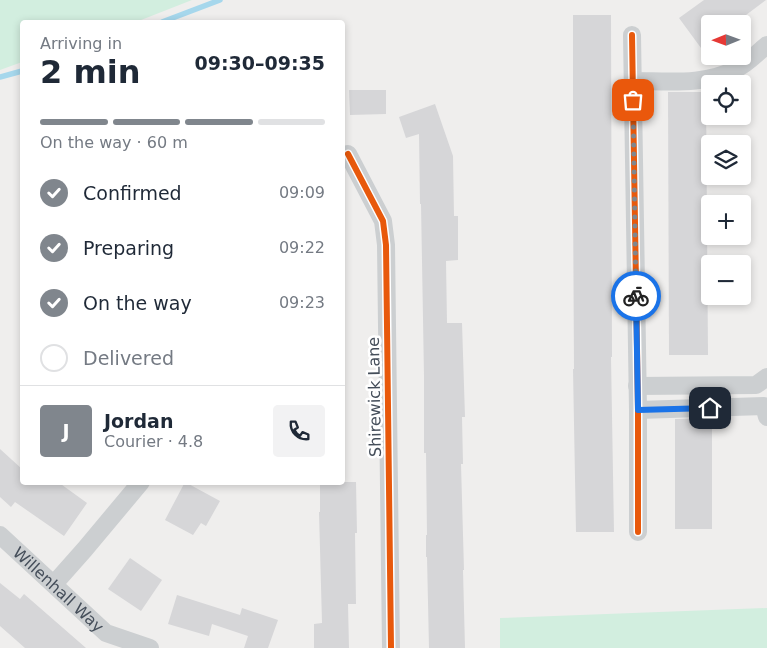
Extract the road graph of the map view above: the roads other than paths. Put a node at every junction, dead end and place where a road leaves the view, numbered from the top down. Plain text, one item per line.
1 (632, 35) dead end
2 (767, 45) edge
3 (633, 81) junction
4 (348, 154) dead end
5 (767, 377) edge
6 (637, 386) junction
7 (638, 410) junction
8 (767, 417) edge
9 (138, 485) edge
10 (638, 532) dead end
11 (0, 535) edge
12 (54, 584) junction
13 (150, 648) edge
14 (391, 648) edge

1 - 3 street
2 - 3 street
3 - 6 street
4 - 14 street, Shirewick Lane
5 - 6 street
6 - 7 street
7 - 8 street
7 - 10 street
9 - 12 street
11 - 12 street, Willenhall Way
12 - 13 street, Willenhall Way

